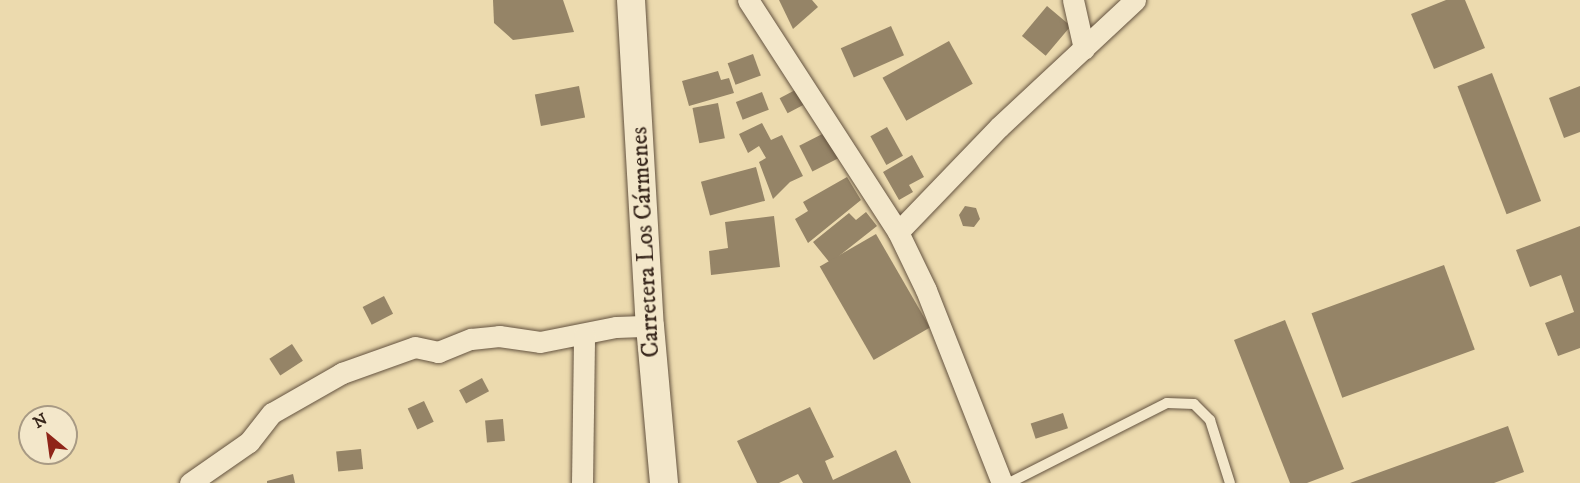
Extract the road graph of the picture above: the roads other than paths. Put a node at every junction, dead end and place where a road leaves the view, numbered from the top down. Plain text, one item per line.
1 (631, 0) edge
2 (748, 0) edge
3 (1073, 0) edge
4 (1135, 0) edge
5 (1084, 49) junction
6 (898, 232) junction
7 (650, 326) junction
8 (584, 335) junction
9 (190, 483) edge
10 (582, 483) edge
11 (664, 483) edge
12 (1002, 483) edge
13 (1009, 483) edge
14 (1230, 483) edge

1 - 7 main road, Carretera Los Cármenes
2 - 6 street
3 - 5 street
4 - 5 street
5 - 6 street
6 - 12 street
7 - 8 street
7 - 11 main road, Carretera Los Cármenes
8 - 9 street
8 - 10 street
13 - 14 lane

